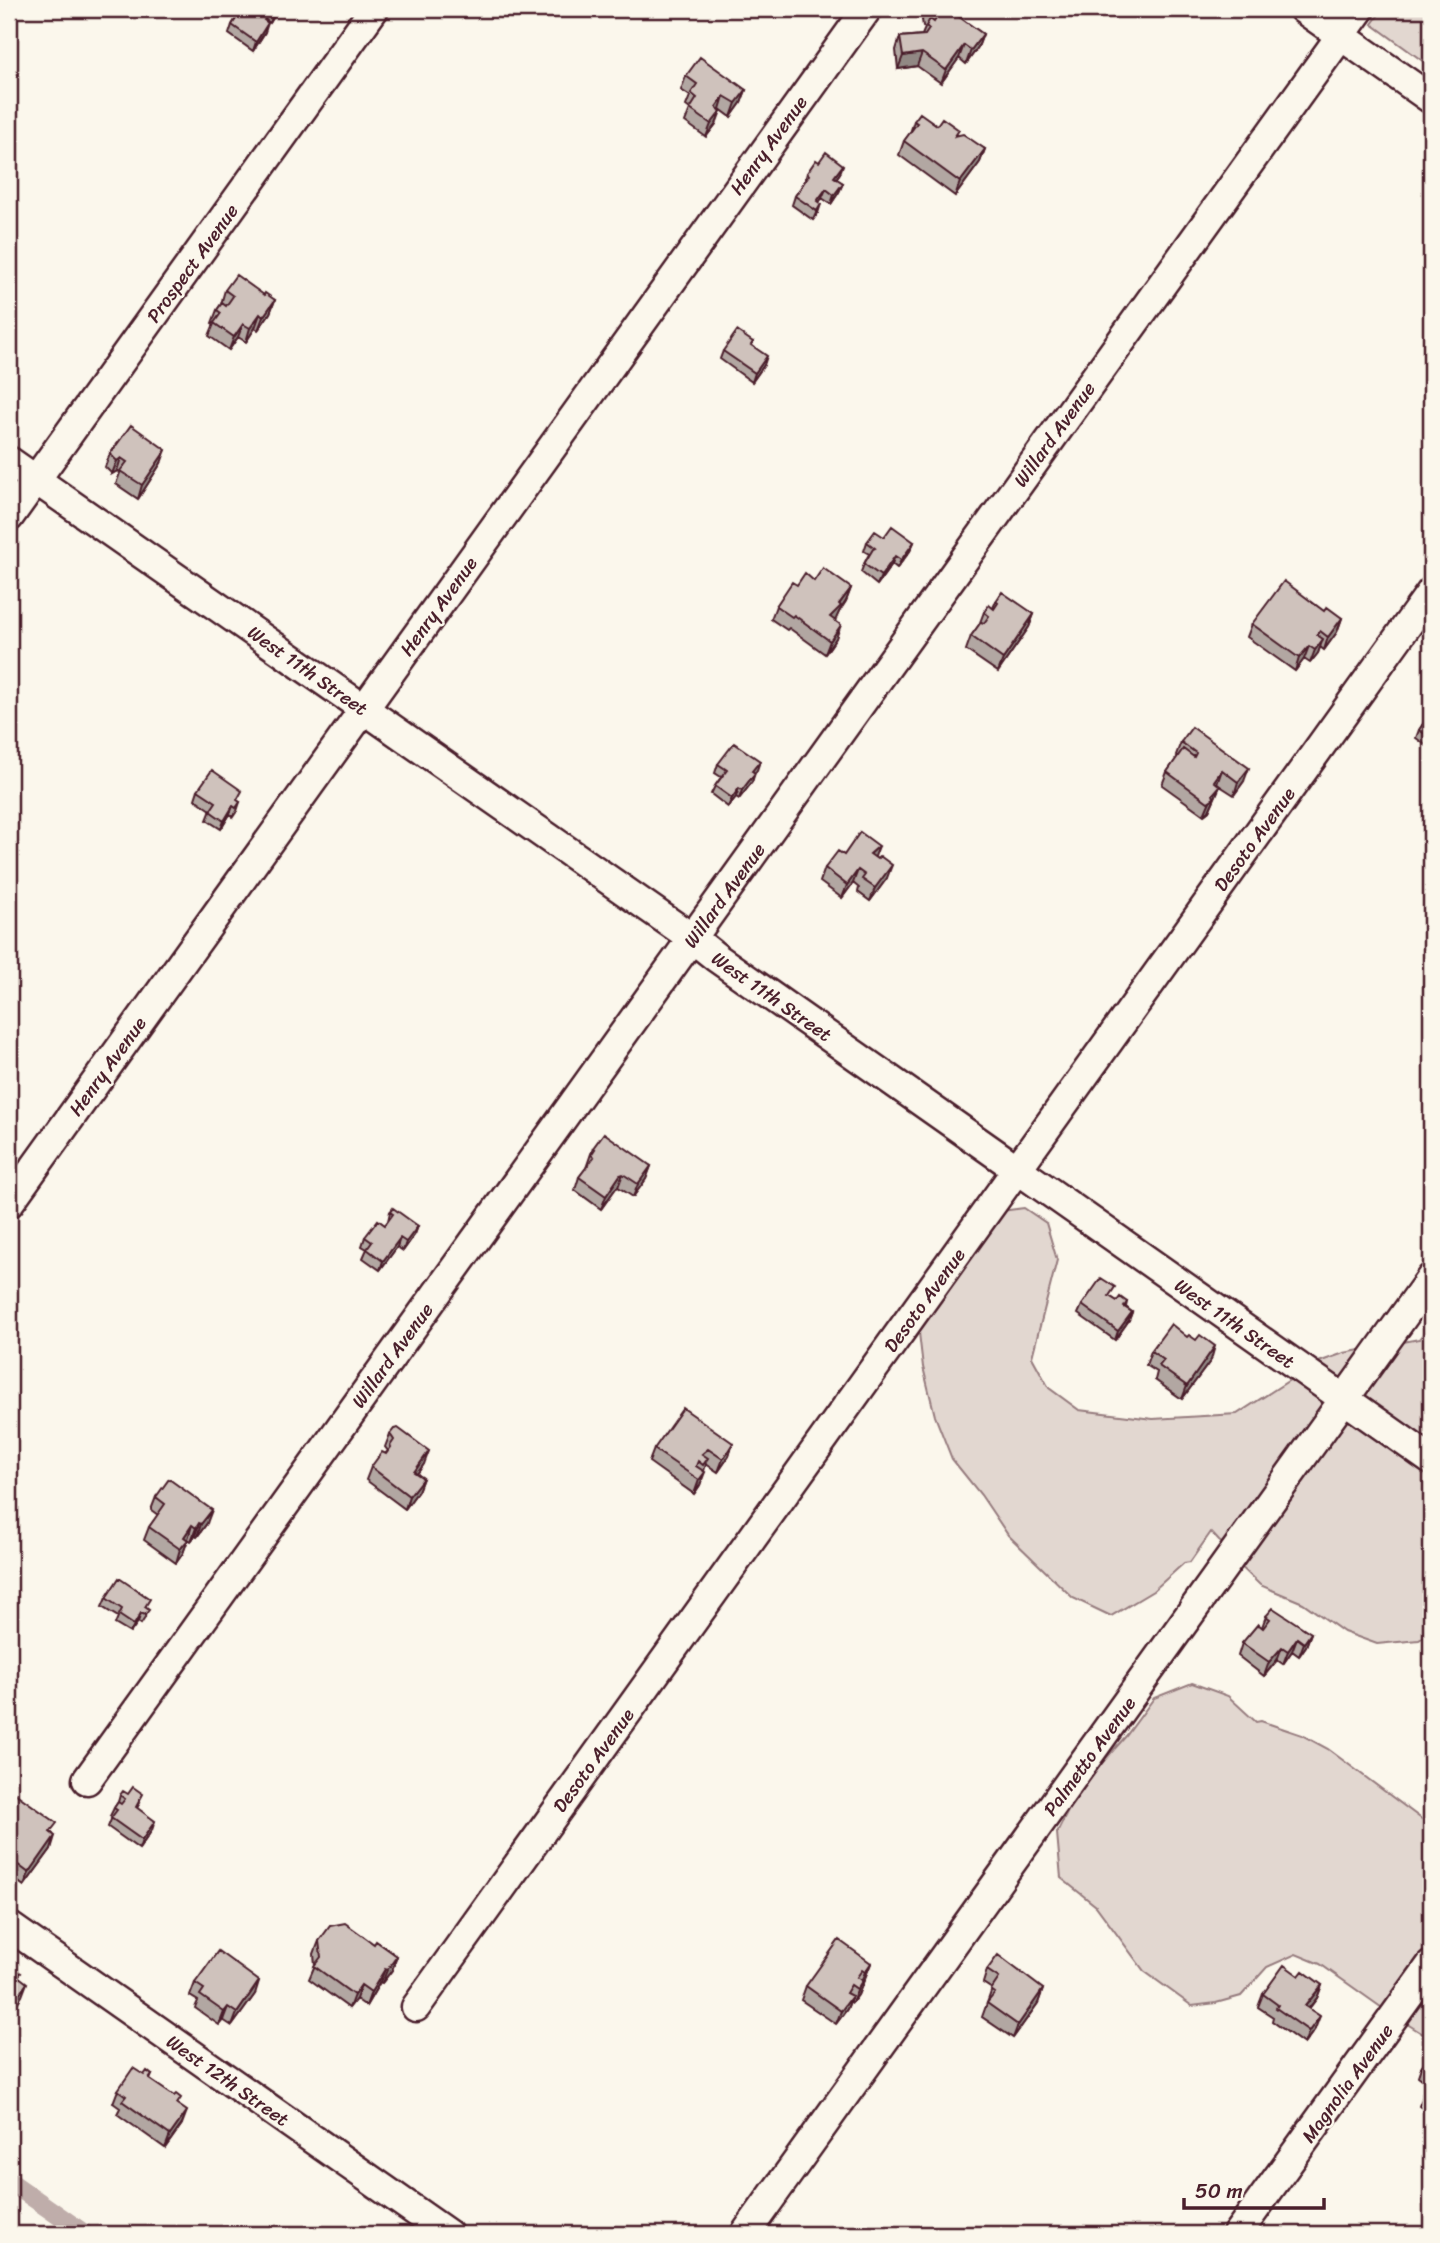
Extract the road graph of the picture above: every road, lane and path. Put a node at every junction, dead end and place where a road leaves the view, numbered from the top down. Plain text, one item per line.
1 (374, 9) edge
2 (867, 9) edge
3 (1303, 9) edge
4 (1360, 9) edge
5 (1340, 35) junction
6 (1431, 99) edge
7 (9, 461) edge
8 (35, 479) junction
9 (9, 517) edge
10 (1431, 592) edge
11 (363, 709) junction
12 (692, 938) junction
13 (1017, 1169) junction
14 (9, 1203) edge
15 (1431, 1278) edge
16 (1345, 1400) junction
17 (1431, 1460) edge
18 (87, 1780) dead end
19 (9, 1926) edge
20 (1431, 1965) edge
21 (416, 2007) dead end
22 (448, 2234) edge
23 (746, 2234) edge
24 (1237, 2234) edge

1 - 8 street, Prospect Avenue
2 - 11 street, Henry Avenue
3 - 5 street
4 - 5 street, Willard Avenue
5 - 6 street
5 - 12 street, Willard Avenue
7 - 8 street, West 11th Street
8 - 9 street, Prospect Avenue
8 - 11 street, West 11th Street
10 - 13 street, Desoto Avenue
11 - 12 street, West 11th Street
11 - 14 street, Henry Avenue
12 - 13 street, West 11th Street
12 - 18 street, Willard Avenue
13 - 16 street, West 11th Street
13 - 21 street, Desoto Avenue
15 - 16 street, Palmetto Avenue
16 - 17 street, West 11th Street
16 - 23 street, Palmetto Avenue
19 - 22 street, West 12th Street
20 - 24 street, Magnolia Avenue

